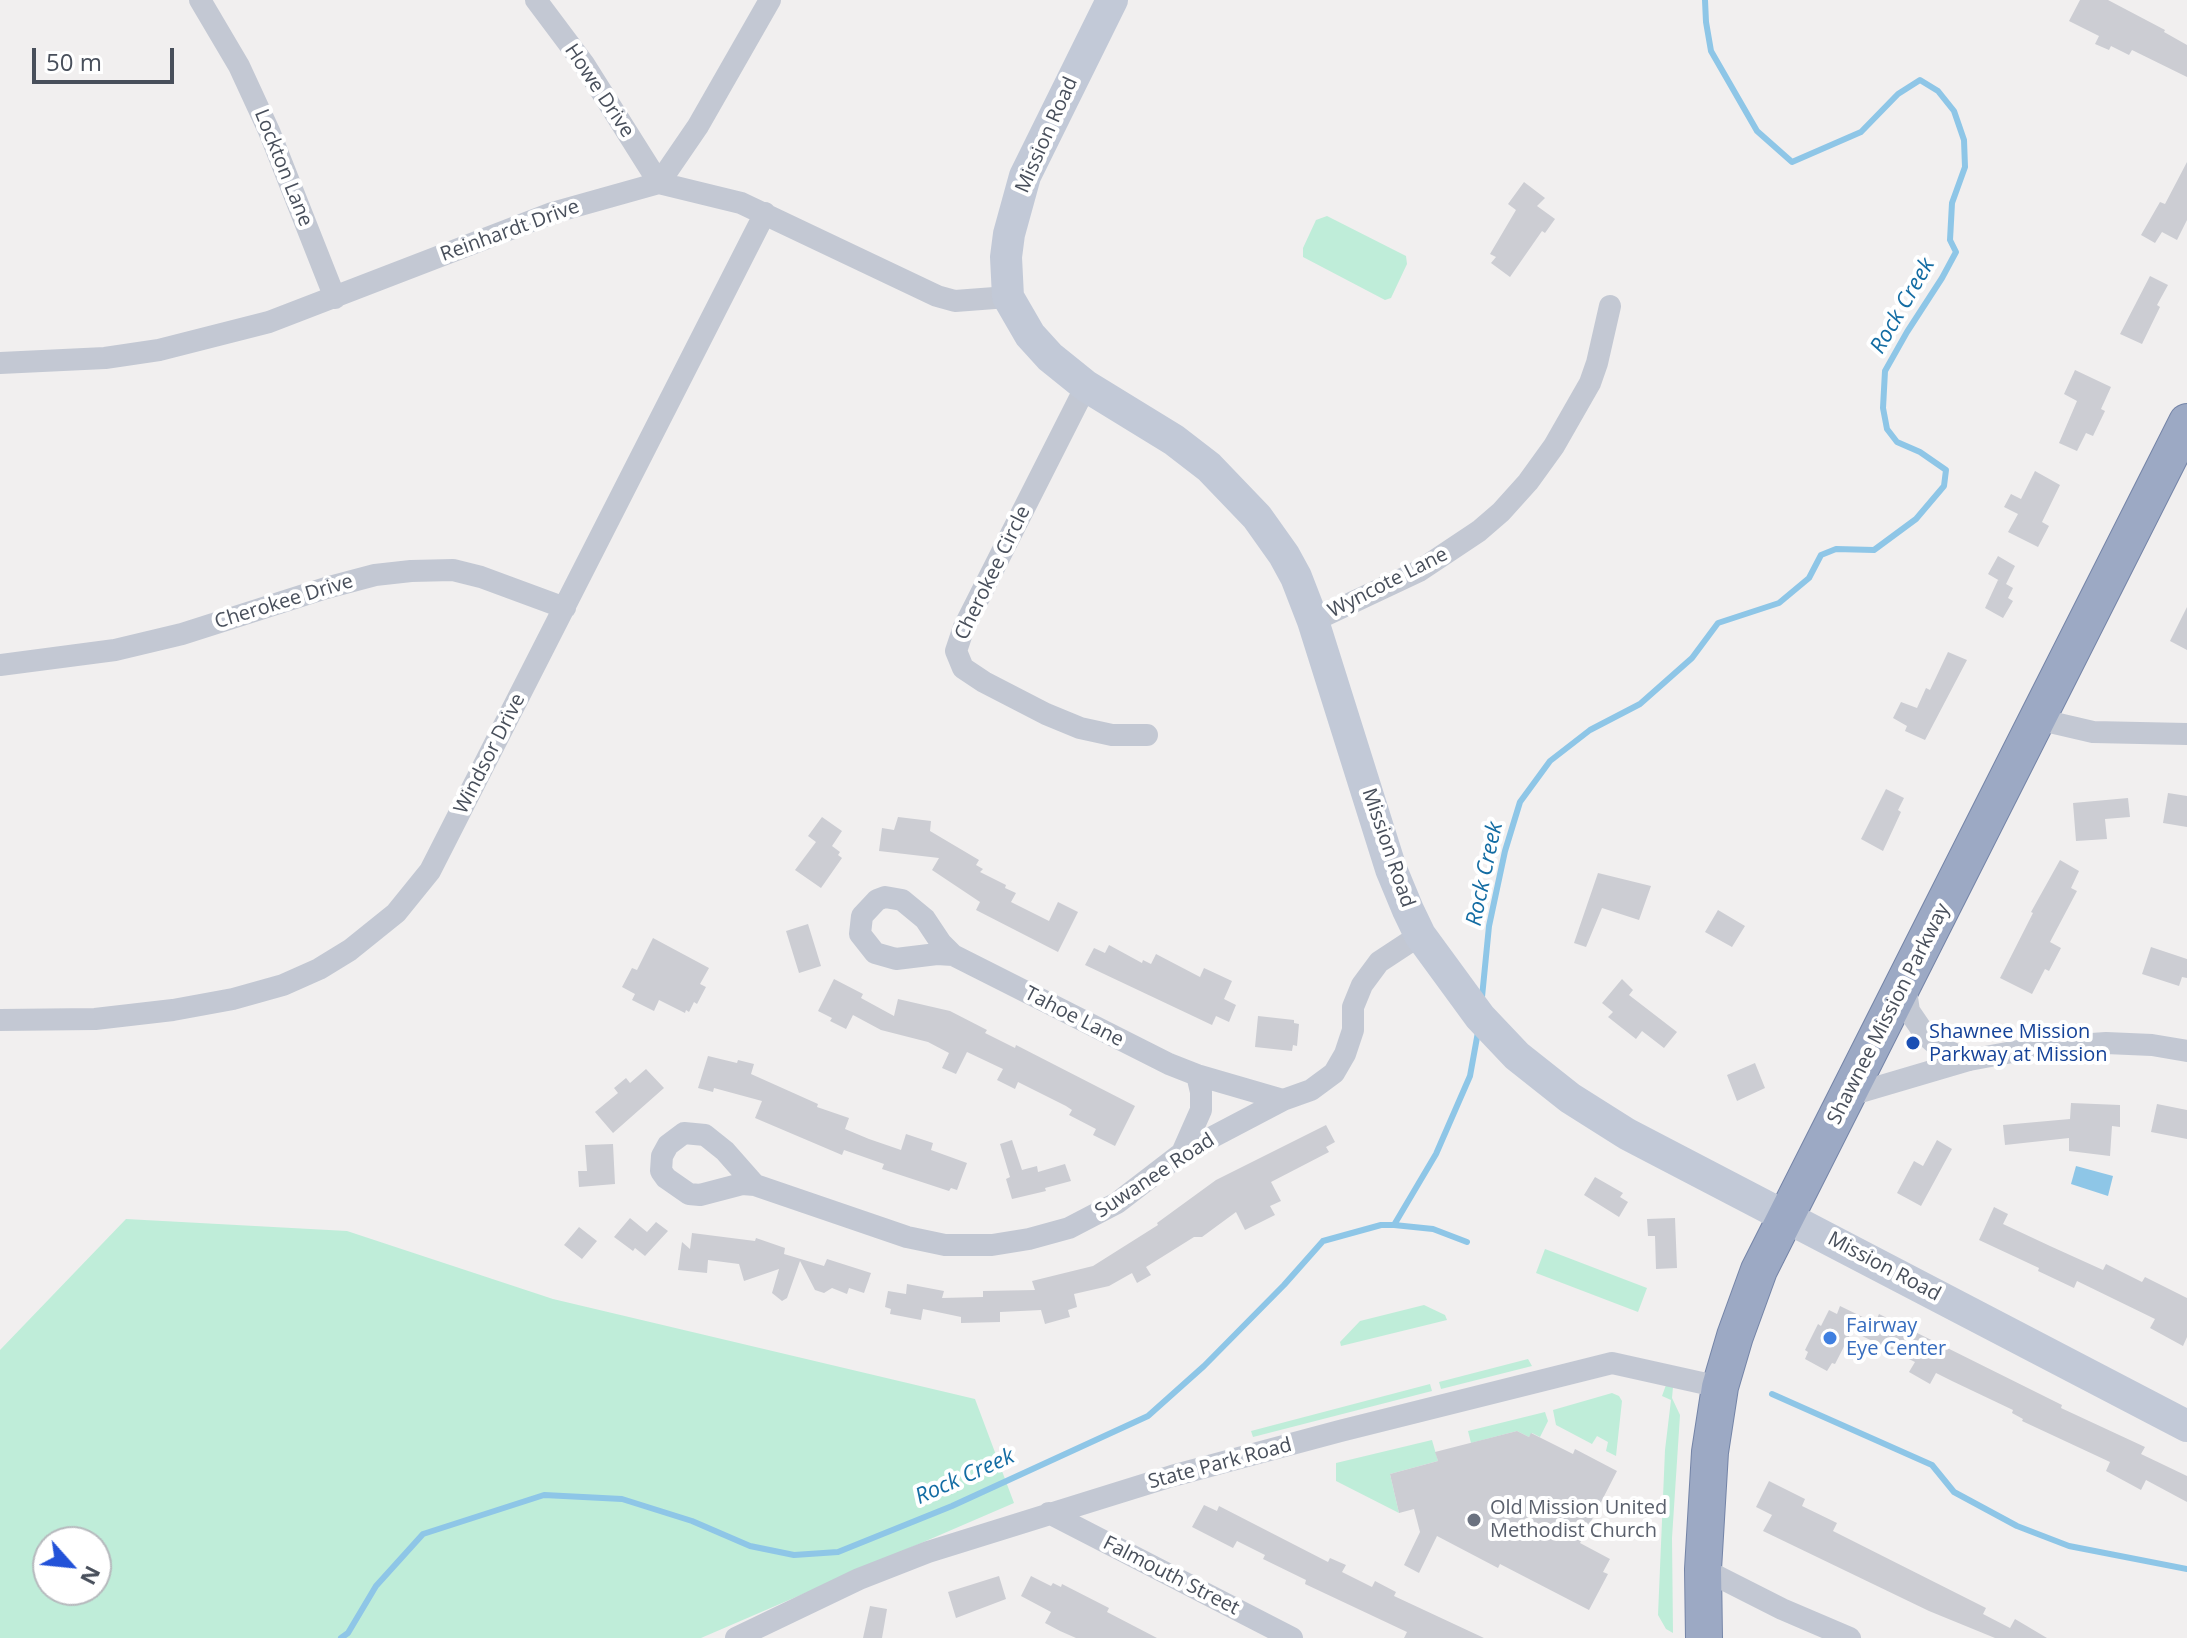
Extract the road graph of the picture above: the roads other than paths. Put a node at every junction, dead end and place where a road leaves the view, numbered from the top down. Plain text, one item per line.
1 (200, 0) edge
2 (536, 0) edge
3 (770, 0) edge
4 (1112, 0) edge
5 (659, 183) junction
6 (765, 213) junction
7 (1008, 297) junction
8 (335, 298) junction
9 (1610, 306) dead end
10 (0, 363) edge
11 (1086, 386) junction
12 (2187, 422) edge
13 (565, 608) junction
14 (1313, 621) junction
15 (0, 665) edge
16 (2037, 719) junction
17 (2187, 734) edge
18 (1147, 735) dead end
19 (1425, 942) junction
20 (953, 955) dead end
21 (1905, 982) junction
22 (0, 1020) edge
23 (2187, 1051) edge
24 (1969, 1060) junction
25 (1197, 1075) junction
26 (1847, 1096) junction
27 (1283, 1100) junction
28 (1182, 1153) junction
29 (755, 1185) dead end
30 (1785, 1216) junction
31 (1720, 1387) junction
32 (2187, 1426) edge
33 (1049, 1513) junction
34 (1703, 1569) junction
35 (736, 1638) edge
36 (1292, 1638) edge
37 (1704, 1638) edge
38 (1850, 1638) edge

1 - 8 street, Lockton Lane
2 - 5 street, Howe Drive
3 - 5 street
4 - 7 main road, Mission Road
5 - 6 street, Reinhardt Drive
5 - 8 street, Reinhardt Drive
6 - 7 street, Reinhardt Drive
6 - 13 street, Windsor Drive
7 - 11 main road, Mission Road
8 - 10 street, Reinhardt Drive
9 - 14 street, Wyncote Lane
11 - 14 main road, Mission Road
11 - 18 street, Cherokee Circle
12 - 16 highway, Shawnee Mission Parkway
13 - 15 street, Cherokee Drive
13 - 22 street, Windsor Drive
14 - 19 main road, Mission Road
16 - 17 street
16 - 21 highway, Shawnee Mission Parkway
19 - 27 street, Suwanee Road
19 - 30 main road, Mission Road
20 - 25 street, Tahoe Lane
21 - 24 street
21 - 26 highway, Shawnee Mission Parkway
23 - 24 street
24 - 26 street
25 - 27 street, Tahoe Lane
25 - 28 street
26 - 30 highway, Shawnee Mission Parkway
27 - 28 street, Suwanee Road
28 - 29 street, Suwanee Road
30 - 31 highway, Shawnee Mission Parkway
30 - 32 main road, Mission Road
31 - 33 street, State Park Road
31 - 34 highway, Shawnee Mission Parkway
33 - 35 street, State Park Road
33 - 36 street, Falmouth Street
34 - 37 highway, Shawnee Mission Parkway
34 - 38 street

